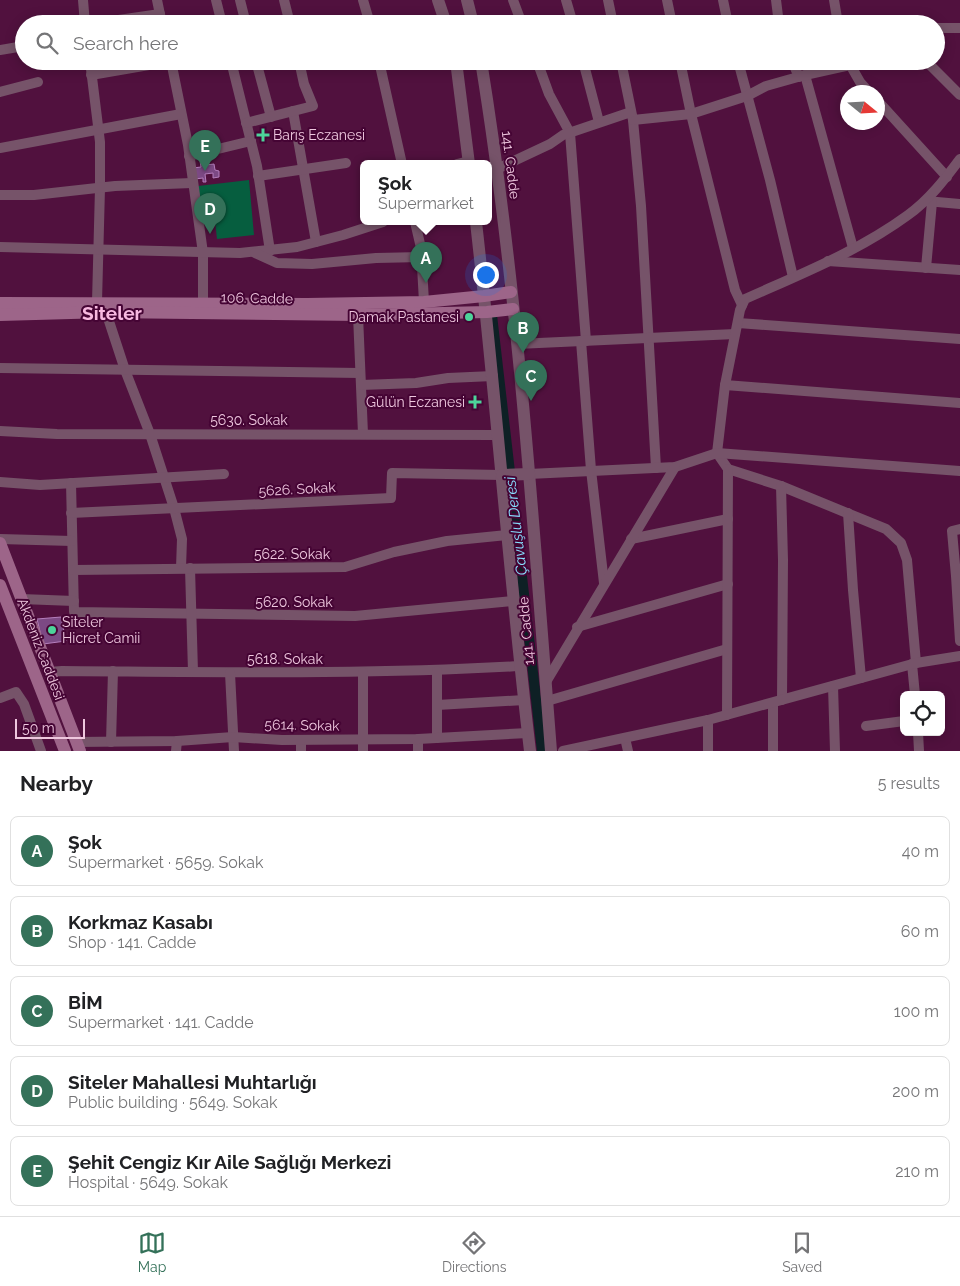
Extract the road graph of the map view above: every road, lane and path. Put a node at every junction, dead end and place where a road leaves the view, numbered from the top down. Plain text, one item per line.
1 (83, 0) edge
2 (157, 0) edge
3 (216, 0) edge
4 (240, 0) edge
5 (284, 0) edge
6 (363, 0) edge
7 (438, 0) edge
8 (467, 0) edge
9 (513, 0) edge
10 (566, 0) edge
11 (608, 0) edge
12 (667, 0) edge
13 (723, 0) edge
14 (776, 0) edge
15 (834, 0) edge
16 (84, 15) edge
17 (160, 15) edge
18 (220, 15) edge
19 (244, 15) edge
20 (288, 15) edge
21 (367, 15) edge
22 (443, 15) edge
23 (471, 15) edge
24 (519, 15) edge
25 (570, 15) edge
26 (611, 15) edge
27 (670, 15) edge
28 (726, 15) edge
29 (778, 15) edge
30 (836, 15) edge
31 (945, 28) edge
32 (960, 28) edge
33 (15, 48) edge
34 (0, 50) edge
35 (91, 70) edge
36 (120, 70) edge
37 (173, 70) edge
38 (233, 70) edge
39 (258, 70) edge
40 (301, 70) edge
41 (382, 70) edge
42 (457, 70) edge
43 (482, 70) edge
44 (540, 70) edge
45 (585, 70) edge
46 (623, 70) edge
47 (682, 70) edge
48 (741, 70) edge
49 (798, 70) edge
50 (824, 70) edge
51 (853, 70) edge
52 (935, 70) edge
53 (92, 75) junction
54 (802, 76) junction
55 (38, 82) dead end
56 (863, 85) edge
57 (0, 92) edge
58 (960, 95) edge
59 (748, 96) junction
60 (885, 109) edge
61 (292, 111) junction
62 (181, 114) junction
63 (691, 114) junction
64 (271, 116) junction
65 (632, 116) junction
66 (599, 122) junction
67 (246, 123) junction
68 (98, 130) junction
69 (570, 133) junction
70 (251, 141) junction
71 (0, 148) edge
72 (189, 156) junction
73 (960, 159) edge
74 (401, 160) edge
75 (465, 160) edge
76 (346, 163) dead end
77 (303, 170) junction
78 (497, 170) junction
79 (258, 176) junction
80 (946, 177) junction
81 (192, 183) junction
82 (100, 188) junction
83 (0, 196) edge
84 (928, 202) junction
85 (960, 204) edge
86 (374, 225) edge
87 (416, 225) edge
88 (476, 225) edge
89 (316, 242) junction
90 (0, 247) edge
91 (853, 248) junction
92 (99, 249) junction
93 (270, 250) junction
94 (252, 252) junction
95 (202, 253) junction
96 (422, 257) junction
97 (827, 261) junction
98 (926, 268) junction
99 (960, 270) edge
100 (793, 277) junction
101 (507, 292) junction
102 (484, 296) junction
103 (424, 302) junction
104 (0, 303) edge
105 (203, 303) junction
106 (742, 305) junction
107 (102, 307) junction
108 (509, 310) junction
109 (486, 312) junction
110 (0, 315) edge
111 (358, 315) junction
112 (738, 323) junction
113 (735, 334) junction
114 (648, 337) junction
115 (960, 339) edge
116 (584, 341) junction
117 (517, 344) junction
118 (0, 368) edge
119 (125, 370) junction
120 (360, 373) junction
121 (493, 376) junction
122 (361, 385) junction
123 (725, 386) junction
124 (960, 403) edge
125 (0, 431) edge
126 (150, 434) junction
127 (363, 434) junction
128 (498, 434) junction
129 (717, 453) junction
130 (675, 467) junction
131 (656, 468) junction
132 (728, 469) junction
133 (591, 470) junction
134 (960, 471) edge
135 (224, 474) dead end
136 (528, 474) junction
137 (502, 475) junction
138 (165, 478) junction
139 (0, 482) edge
140 (71, 483) junction
141 (781, 486) junction
142 (174, 508) junction
143 (71, 512) junction
144 (848, 514) junction
145 (728, 520) junction
146 (960, 529) edge
147 (507, 536) junction
148 (631, 539) junction
149 (0, 541) edge
150 (72, 541) junction
151 (185, 568) junction
152 (73, 570) junction
153 (604, 583) junction
154 (728, 584) junction
155 (0, 585) edge
156 (21, 599) junction
157 (74, 601) junction
158 (513, 601) junction
159 (192, 614) junction
160 (577, 627) junction
161 (960, 641) edge
162 (727, 649) junction
163 (960, 656) edge
164 (914, 664) junction
165 (520, 666) junction
166 (113, 671) junction
167 (437, 671) junction
168 (49, 672) junction
169 (193, 672) junction
170 (363, 672) junction
171 (230, 673) junction
172 (861, 678) junction
173 (546, 682) junction
174 (833, 686) junction
175 (915, 691) edge
176 (0, 698) edge
177 (524, 700) junction
178 (547, 701) junction
179 (777, 701) junction
180 (437, 705) junction
181 (727, 715) junction
182 (708, 720) junction
183 (900, 722) edge
184 (866, 726) dead end
185 (528, 733) junction
186 (233, 736) junction
187 (918, 736) edge
188 (437, 738) junction
189 (625, 738) junction
190 (418, 739) junction
191 (301, 740) junction
192 (362, 740) junction
193 (111, 742) junction
194 (78, 746) edge
195 (176, 746) edge
196 (41, 751) edge
197 (65, 751) edge
198 (234, 751) edge
199 (301, 751) edge
200 (363, 751) edge
201 (418, 751) edge
202 (530, 751) edge
203 (551, 751) edge
204 (563, 751) edge
205 (628, 751) edge
206 (708, 751) edge
207 (773, 751) edge
208 (836, 751) edge
209 (919, 751) edge

1 - 16 street
2 - 17 street
3 - 18 street
4 - 19 street
5 - 20 street
6 - 21 street
7 - 22 street
8 - 23 street
9 - 24 street
10 - 25 street
11 - 26 street
12 - 27 street
13 - 28 street
14 - 29 street
15 - 30 street
31 - 32 street
33 - 34 street
35 - 53 street
36 - 53 street
37 - 62 street
38 - 67 street
39 - 64 street
40 - 61 street
41 - 74 street
42 - 75 street
43 - 78 street, 141. Cadde
44 - 69 street
45 - 66 street
46 - 65 street
47 - 63 street
48 - 59 street
49 - 54 street
50 - 54 street
51 - 56 street
52 - 58 street
53 - 68 street
54 - 59 street
54 - 91 street
55 - 57 street
59 - 63 street
59 - 100 street
60 - 80 street
61 - 64 street
61 - 77 street
62 - 68 street
62 - 72 street
63 - 65 street
63 - 106 street
64 - 67 street
65 - 66 street
65 - 114 street
66 - 69 street
67 - 70 street
68 - 71 street
68 - 82 street
69 - 78 street
69 - 116 street
70 - 72 street
70 - 79 street
72 - 81 street
73 - 80 street
76 - 77 street
77 - 79 street
77 - 89 street
78 - 101 street, 141. Cadde
79 - 93 street
80 - 84 street
81 - 82 street
81 - 95 street
82 - 83 street
82 - 92 street
84 - 85 street
84 - 91 street
84 - 98 street
86 - 89 street
87 - 96 street
88 - 102 street, 141. Cadde
89 - 93 street
90 - 92 street
91 - 97 street
92 - 95 street
92 - 107 street
93 - 94 street
94 - 95 street
94 - 96 street
95 - 105 street
96 - 103 street
97 - 98 street
97 - 100 street
98 - 99 street
100 - 106 street
101 - 102 main road, 106. Cadde
101 - 108 street, 141. Cadde
102 - 103 main road, 106. Cadde
102 - 109 street, 141. Cadde
103 - 105 main road, 106. Cadde
104 - 107 main road, 106. Cadde
105 - 107 main road, 106. Cadde
106 - 112 street
107 - 110 main road, 106. Cadde
107 - 111 main road, 106. Cadde
107 - 119 street
108 - 109 main road, 106. Cadde
108 - 117 street, 141. Cadde
109 - 111 main road, 106. Cadde
109 - 121 street, 141. Cadde
111 - 120 street
112 - 113 street
112 - 115 street
113 - 114 street
113 - 123 street
114 - 116 street
114 - 131 street
116 - 117 street
116 - 133 street
117 - 136 street, 141. Cadde
118 - 119 street
119 - 120 street
119 - 126 street
120 - 122 street
121 - 122 street
121 - 128 street, 141. Cadde
122 - 127 street
123 - 124 street
123 - 129 street
125 - 126 street, 5630. Sokak
126 - 127 street, 5630. Sokak
126 - 138 street
127 - 128 street, 5630. Sokak
128 - 137 street, 141. Cadde
129 - 130 street
129 - 132 street
129 - 134 street
130 - 131 street
130 - 148 street
131 - 133 street
132 - 141 street
132 - 145 street
133 - 136 street
133 - 153 street
135 - 138 street
136 - 137 street
136 - 173 street, 141. Cadde
137 - 142 street, 5626. Sokak
137 - 147 street, 141. Cadde
138 - 140 street
138 - 142 street
139 - 140 street
140 - 143 street
141 - 144 street
141 - 179 street
142 - 143 street, 5626. Sokak
142 - 151 street
143 - 150 street
144 - 164 street
144 - 172 street
145 - 148 street
145 - 154 street
146 - 161 street
147 - 151 street, 5622. Sokak
147 - 158 street, 141. Cadde
148 - 153 street
149 - 150 street
149 - 156 main road, Akdeniz Caddesi
150 - 152 street
151 - 152 street, 5622. Sokak
151 - 159 street
152 - 157 street
153 - 160 street
154 - 160 street
154 - 162 street
155 - 197 main road, Akdeniz Caddesi
156 - 157 street
156 - 168 main road, Akdeniz Caddesi
157 - 159 street, 5620. Sokak
158 - 159 street, 5620. Sokak
158 - 165 street, 141. Cadde
159 - 169 street
160 - 173 street
162 - 178 street
162 - 181 street
163 - 164 street
164 - 172 street
164 - 175 street
165 - 167 street, 5618. Sokak
165 - 177 street, 141. Cadde
166 - 168 street, 5618. Sokak
166 - 169 street, 5618. Sokak
166 - 193 street
167 - 170 street, 5618. Sokak
167 - 180 street
168 - 194 main road, Akdeniz Caddesi
169 - 171 street, 5618. Sokak
170 - 171 street, 5618. Sokak
170 - 192 street
171 - 186 street
172 - 174 street
173 - 178 street, 141. Cadde
174 - 179 street
174 - 208 street
176 - 196 street
177 - 180 street
177 - 185 street, 141. Cadde
178 - 203 street, 141. Cadde
179 - 181 street
179 - 207 street
180 - 188 street
181 - 182 street
182 - 189 street
182 - 206 street
183 - 184 street
185 - 188 street, 5614. Sokak
185 - 202 street, 141. Cadde
186 - 191 street, 5614. Sokak
186 - 195 street, 5614. Sokak
186 - 198 street
187 - 209 street
188 - 190 street, 5614. Sokak
189 - 204 street
189 - 205 street
190 - 192 street, 5614. Sokak
190 - 201 street
191 - 192 street, 5614. Sokak
191 - 199 street
192 - 200 street
193 - 194 street, 5614. Sokak
193 - 195 street, 5614. Sokak

